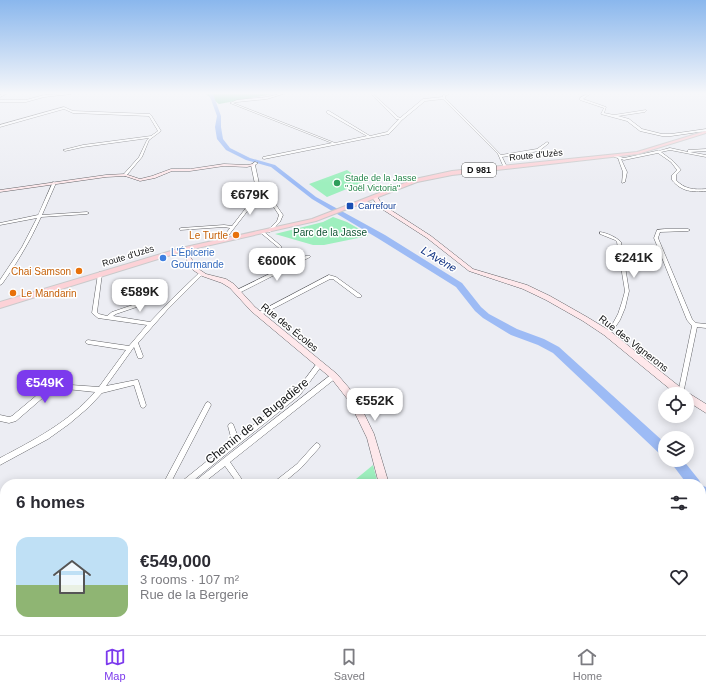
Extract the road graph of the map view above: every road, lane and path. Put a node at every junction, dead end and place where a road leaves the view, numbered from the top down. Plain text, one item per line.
1 (155, 124) edge
2 (285, 124) edge
3 (348, 124) edge
4 (397, 124) edge
5 (469, 124) edge
6 (633, 124) edge
7 (706, 131) edge
8 (151, 137) junction
9 (370, 137) junction
10 (335, 143) junction
11 (548, 143) dead end
12 (65, 150) dead end
13 (706, 150) edge
14 (682, 151) junction
15 (657, 152) junction
16 (500, 156) junction
17 (706, 156) edge
18 (617, 157) junction
19 (264, 158) dead end
20 (255, 164) joint
21 (505, 167) junction
22 (125, 175) junction
23 (623, 182) dead end
24 (54, 183) junction
25 (258, 189) junction
26 (706, 190) edge
27 (0, 191) edge
28 (375, 197) junction
29 (363, 202) junction
30 (384, 208) junction
31 (87, 213) dead end
32 (40, 216) junction
33 (280, 220) junction
34 (0, 224) edge
35 (232, 227) junction
36 (284, 228) junction
37 (181, 229) dead end
38 (688, 230) dead end
39 (269, 231) junction
40 (262, 232) junction
41 (600, 232) dead end
42 (227, 240) junction
43 (280, 247) dead end
44 (183, 249) junction
45 (308, 257) dead end
46 (100, 274) junction
47 (201, 274) junction
48 (0, 283) edge
49 (239, 292) junction
50 (164, 296) dead end
51 (360, 296) dead end
52 (0, 305) edge
53 (259, 314) junction
54 (109, 317) junction
55 (150, 324) junction
56 (695, 325) junction
57 (706, 326) edge
58 (607, 333) junction
59 (88, 342) dead end
60 (135, 342) junction
61 (130, 348) junction
62 (140, 356) dead end
63 (320, 364) junction
64 (334, 376) junction
65 (673, 387) edge
66 (684, 387) edge
67 (99, 390) junction
68 (694, 402) edge
69 (143, 405) dead end
70 (208, 405) dead end
71 (706, 409) edge
72 (0, 418) edge
73 (231, 426) dead end
74 (236, 442) junction
75 (317, 446) dead end
76 (0, 462) edge
77 (226, 462) junction
78 (169, 479) edge
79 (189, 479) edge
80 (203, 479) edge
81 (238, 479) edge
82 (282, 479) edge
83 (383, 479) edge

1 - 8 street
2 - 10 street
3 - 9 street
4 - 9 street
5 - 16 street
6 - 7 street
7 - 18 main road, Route d'Uzès / D 981
8 - 12 street
8 - 22 street
9 - 10 street
10 - 19 street
11 - 16 street
13 - 14 street
14 - 15 street
14 - 17 street
15 - 18 street
15 - 26 street
16 - 21 street
18 - 21 main road, Route d'Uzès / D 981
18 - 23 street
20 - 22 street
20 - 25 street
21 - 28 main road, Route d'Uzès / D 981
22 - 24 street
24 - 27 street
24 - 32 street
25 - 33 street
25 - 35 street
28 - 29 main road, Route d'Uzès / D 981
28 - 30 street, Rue des Vignerons
29 - 30 street, Rue des Vignerons
29 - 36 main road, Route d'Uzès / D 981
30 - 58 street, Rue des Vignerons
31 - 32 street
32 - 34 street
32 - 48 street
33 - 36 street
33 - 39 street
35 - 37 street
35 - 42 street
36 - 39 main road, Route d'Uzès / D 981
38 - 56 street
39 - 40 main road, Route d'Uzès / D 981
40 - 42 main road, Route d'Uzès / D 981
40 - 43 street
41 - 58 street
42 - 44 main road, Route d'Uzès / D 981
44 - 46 main road, Route d'Uzès / D 981
44 - 47 street
45 - 49 street
46 - 52 main road, Route d'Uzès / D 981
46 - 54 street
47 - 49 street, Rue des Écoles
47 - 55 street
49 - 53 street, Rue des Écoles
50 - 54 street
51 - 53 street
53 - 63 street, Rue des Écoles
54 - 55 street
55 - 60 street
56 - 57 street
56 - 66 street
58 - 65 street, Rue des Vignerons
59 - 61 street
60 - 61 street
60 - 62 street
61 - 67 street
63 - 64 street, Rue des Écoles
63 - 74 street
64 - 77 street, Chemin de la Bugadière
64 - 83 street, Rue des Écoles
67 - 69 street
67 - 72 street
67 - 76 street
68 - 71 street, Rue des Vignerons
70 - 78 street
73 - 74 street
74 - 79 street
75 - 82 street
77 - 80 street, Chemin de la Bugadière
77 - 81 street

